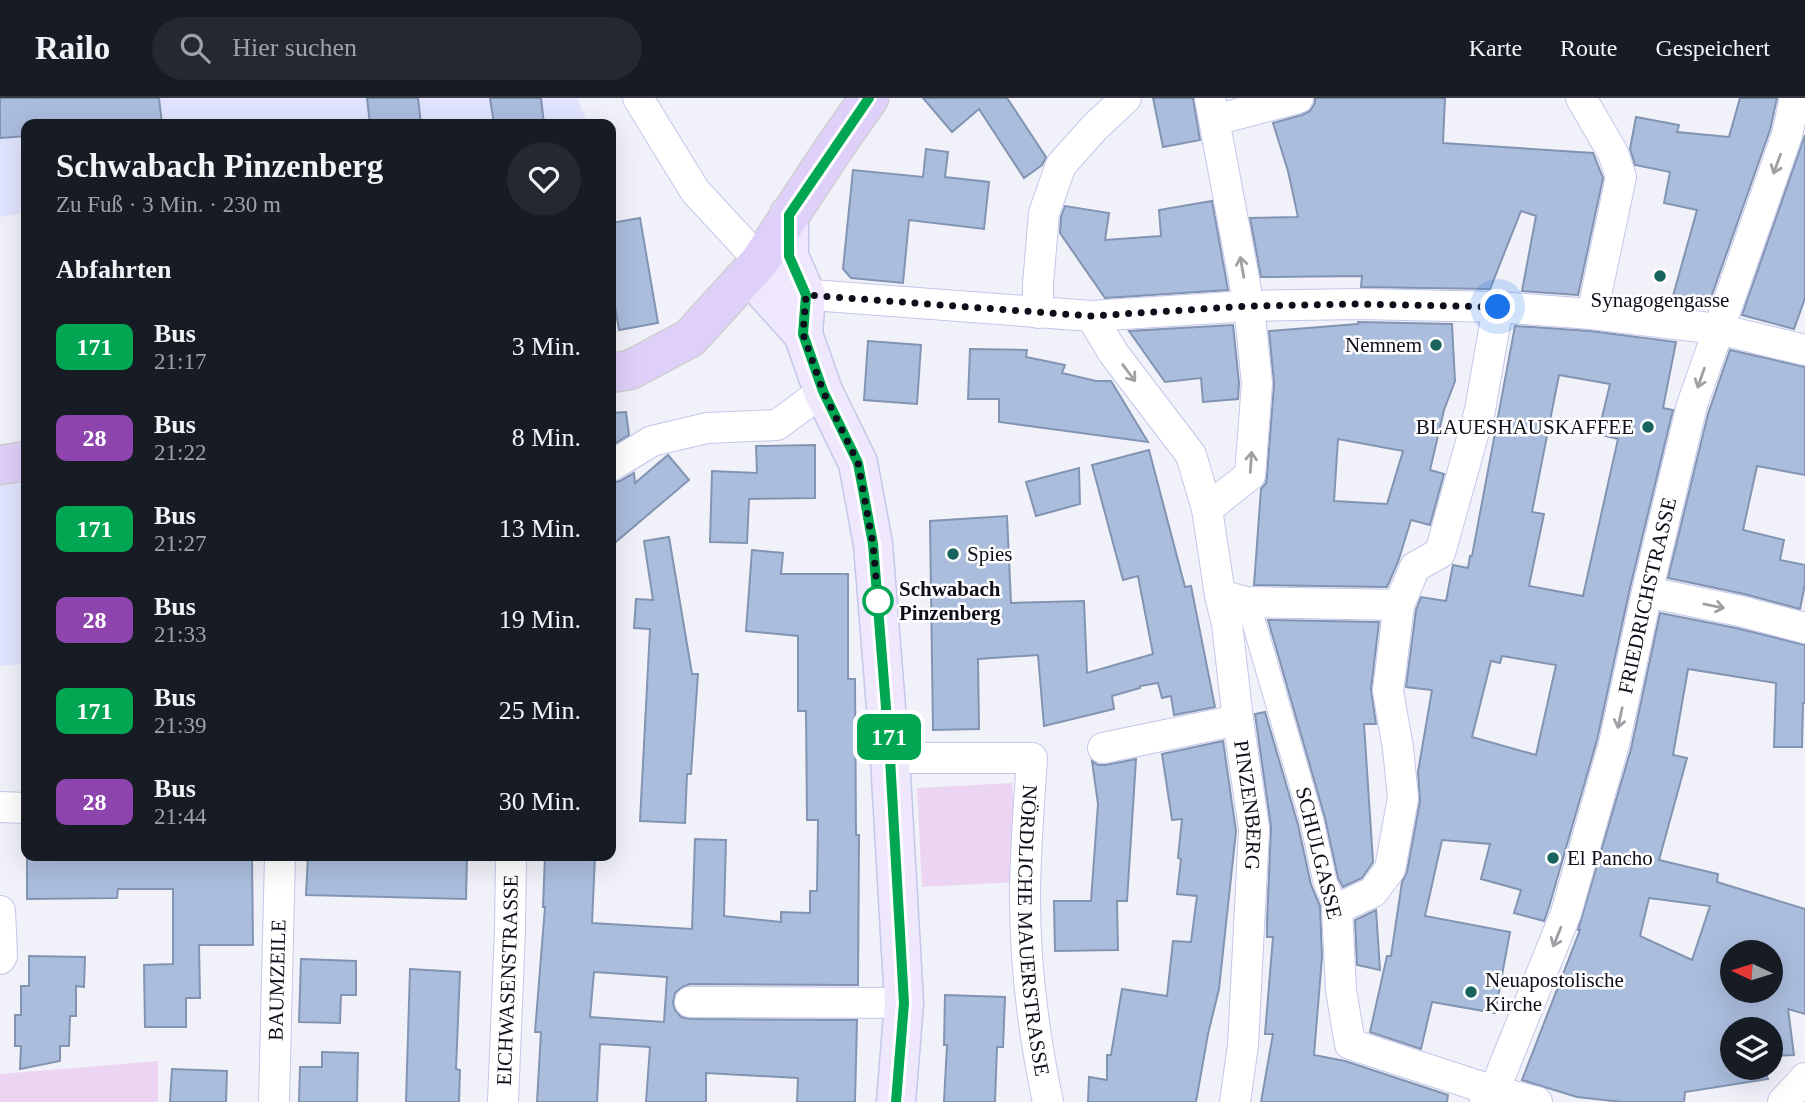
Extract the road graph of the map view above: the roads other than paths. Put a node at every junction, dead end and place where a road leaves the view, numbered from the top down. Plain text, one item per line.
1 (638, 98) edge
2 (869, 98) edge
3 (1126, 98) edge
4 (1298, 98) edge
5 (1581, 98) edge
6 (1796, 98) edge
7 (1213, 109) edge
8 (789, 215) junction
9 (753, 281) junction
10 (806, 295) junction
11 (1249, 306) junction
12 (1498, 307) junction
13 (1038, 313) junction
14 (1592, 314) junction
15 (1091, 316) junction
16 (1718, 329) junction
17 (803, 334) junction
18 (1805, 350) edge
19 (616, 372) edge
20 (823, 391) junction
21 (21, 462) edge
22 (616, 463) edge
23 (0, 465) edge
24 (1207, 509) junction
25 (1647, 593) junction
26 (1233, 598) junction
27 (1399, 605) junction
28 (1805, 628) edge
29 (1238, 720) junction
30 (1102, 748) dead end
31 (890, 758) junction
32 (0, 807) edge
33 (21, 808) edge
34 (280, 861) edge
35 (511, 861) edge
36 (1337, 909) junction
37 (0, 911) edge
38 (0, 958) edge
39 (690, 1002) dead end
40 (904, 1003) junction
41 (1805, 1078) edge
42 (1490, 1097) edge
43 (274, 1102) edge
44 (503, 1102) edge
45 (896, 1102) edge
46 (1048, 1102) edge
47 (1234, 1102) edge
48 (1537, 1102) edge
49 (1783, 1102) edge

1 - 9 street
2 - 8 main road
3 - 13 street
4 - 7 street
5 - 14 street
6 -> 16 street, FRIEDRICHSTRASSE
11 -> 7 street
8 - 9 main road
8 - 10 main road
9 - 10 main road
9 - 17 main road
9 - 19 main road
10 - 13 street
10 - 17 main road
11 - 12 street
11 - 15 street
24 -> 11 street
12 - 14 street
12 - 27 street
13 - 15 street
14 - 16 street
15 -> 24 street, PINZENBERG
16 - 18 street
16 -> 25 street, FRIEDRICHSTRASSE
17 - 20 main road
20 - 22 street
20 - 31 main road
21 - 23 main road
24 - 26 street, PINZENBERG
25 -> 28 street
25 -> 42 street, FRIEDRICHSTRASSE
26 - 27 street
26 - 29 street, PINZENBERG
26 - 36 street, SCHULGASSE
27 - 36 street
29 - 30 street
29 - 47 street, PINZENBERG
31 - 40 main road
31 - 46 street, NÖRDLICHE MAUERSTRASSE
32 - 33 street
34 - 43 street, BAUMZEILE
35 - 44 street, EICHWASENSTRASSE
36 - 42 street, SCHULGASSE
37 - 38 street
39 - 40 street
40 - 45 main road
41 - 49 street
42 - 48 street

